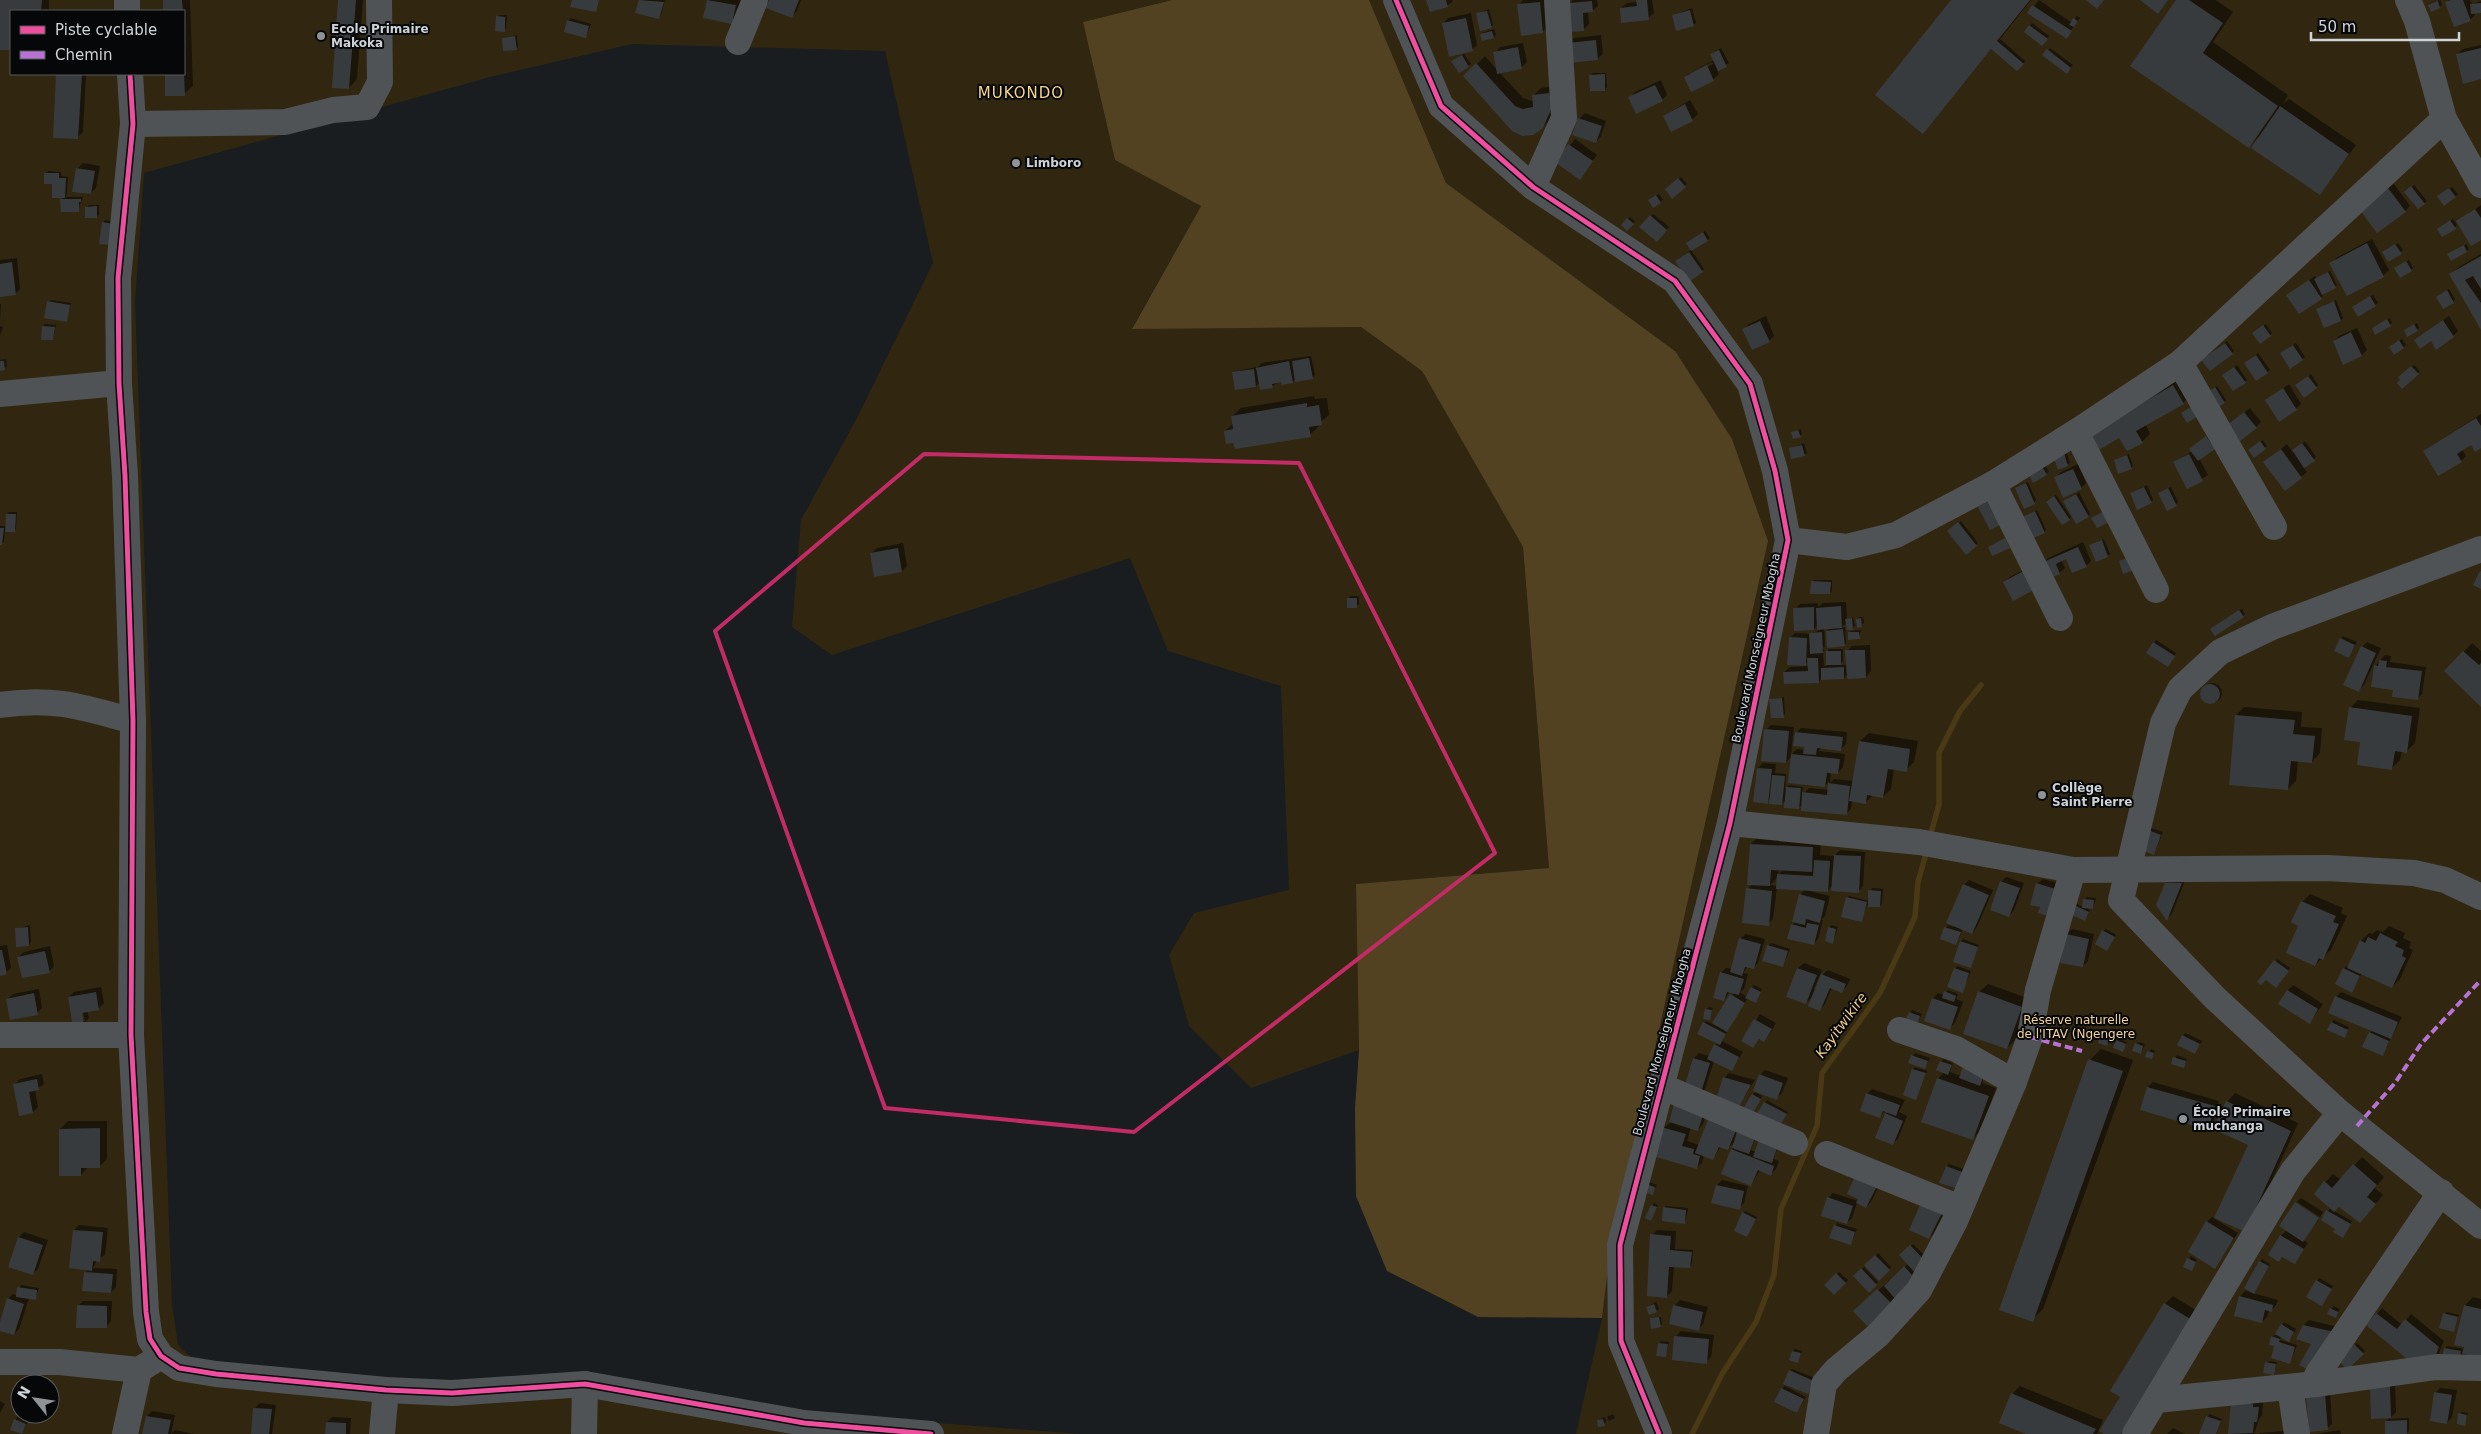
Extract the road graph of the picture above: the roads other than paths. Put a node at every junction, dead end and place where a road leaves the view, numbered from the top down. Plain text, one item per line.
1 (380, 0) edge
2 (755, 0) edge
3 (1396, 0) edge
4 (1557, 0) edge
5 (2408, 0) edge
6 (738, 42) dead end
7 (130, 75) edge
8 (2444, 119) junction
9 (133, 124) junction
10 (2481, 184) edge
11 (1533, 187) junction
12 (2180, 363) junction
13 (119, 383) junction
14 (0, 394) edge
15 (2076, 432) junction
16 (1993, 484) junction
17 (2274, 527) dead end
18 (1788, 540) junction
19 (2481, 549) edge
20 (2156, 590) dead end
21 (2060, 618) dead end
22 (0, 706) edge
23 (132, 721) junction
24 (1730, 823) junction
25 (2073, 870) junction
26 (2126, 870) junction
27 (2481, 897) edge
28 (1900, 1030) dead end
29 (0, 1035) edge
30 (131, 1035) junction
31 (2014, 1082) junction
32 (1661, 1086) junction
33 (2340, 1114) junction
34 (1795, 1142) dead end
35 (1827, 1154) dead end
36 (2441, 1192) junction
37 (1960, 1208) junction
38 (2481, 1226) edge
39 (161, 1356) junction
40 (0, 1362) edge
41 (2481, 1368) edge
42 (139, 1370) junction
43 (585, 1384) junction
44 (2317, 1384) junction
45 (2290, 1387) junction
46 (386, 1390) junction
47 (2156, 1400) junction
48 (804, 1429) edge
49 (125, 1434) edge
50 (382, 1434) edge
51 (584, 1434) edge
52 (931, 1434) edge
53 (1659, 1434) edge
54 (1816, 1434) edge
55 (2135, 1434) edge
56 (2297, 1434) edge

1 - 9 street
2 - 6 street
3 - 11 street, Boulevard Monseigneur Mbogha
4 - 11 street
5 - 8 street
7 - 9 street
8 - 10 street
8 - 12 street
9 - 13 street
11 - 18 street, Boulevard Monseigneur Mbogha
12 - 15 street
12 - 17 street
13 - 14 street
13 - 23 street
15 - 16 street
15 - 20 street
16 - 18 street
16 - 21 street
18 - 24 street, Boulevard Monseigneur Mbogha
19 - 26 street
22 - 23 street
23 - 30 street
24 - 25 street
24 - 32 street, Boulevard Monseigneur Mbogha
25 - 26 street
25 - 31 street
26 - 27 street
26 - 33 street
28 - 31 street
29 - 30 street
30 - 39 street
31 - 37 street
32 - 34 street
32 - 53 street, Boulevard Monseigneur Mbogha
33 - 36 street
33 - 47 street
35 - 37 street
36 - 38 street
36 - 44 street
37 - 54 street
39 - 42 street
39 - 46 street
40 - 42 street
41 - 44 street
42 - 49 street
43 - 46 street
43 - 48 street
43 - 51 street
44 - 45 street
45 - 47 street
45 - 56 street
46 - 50 street
47 - 55 street
48 - 52 street

